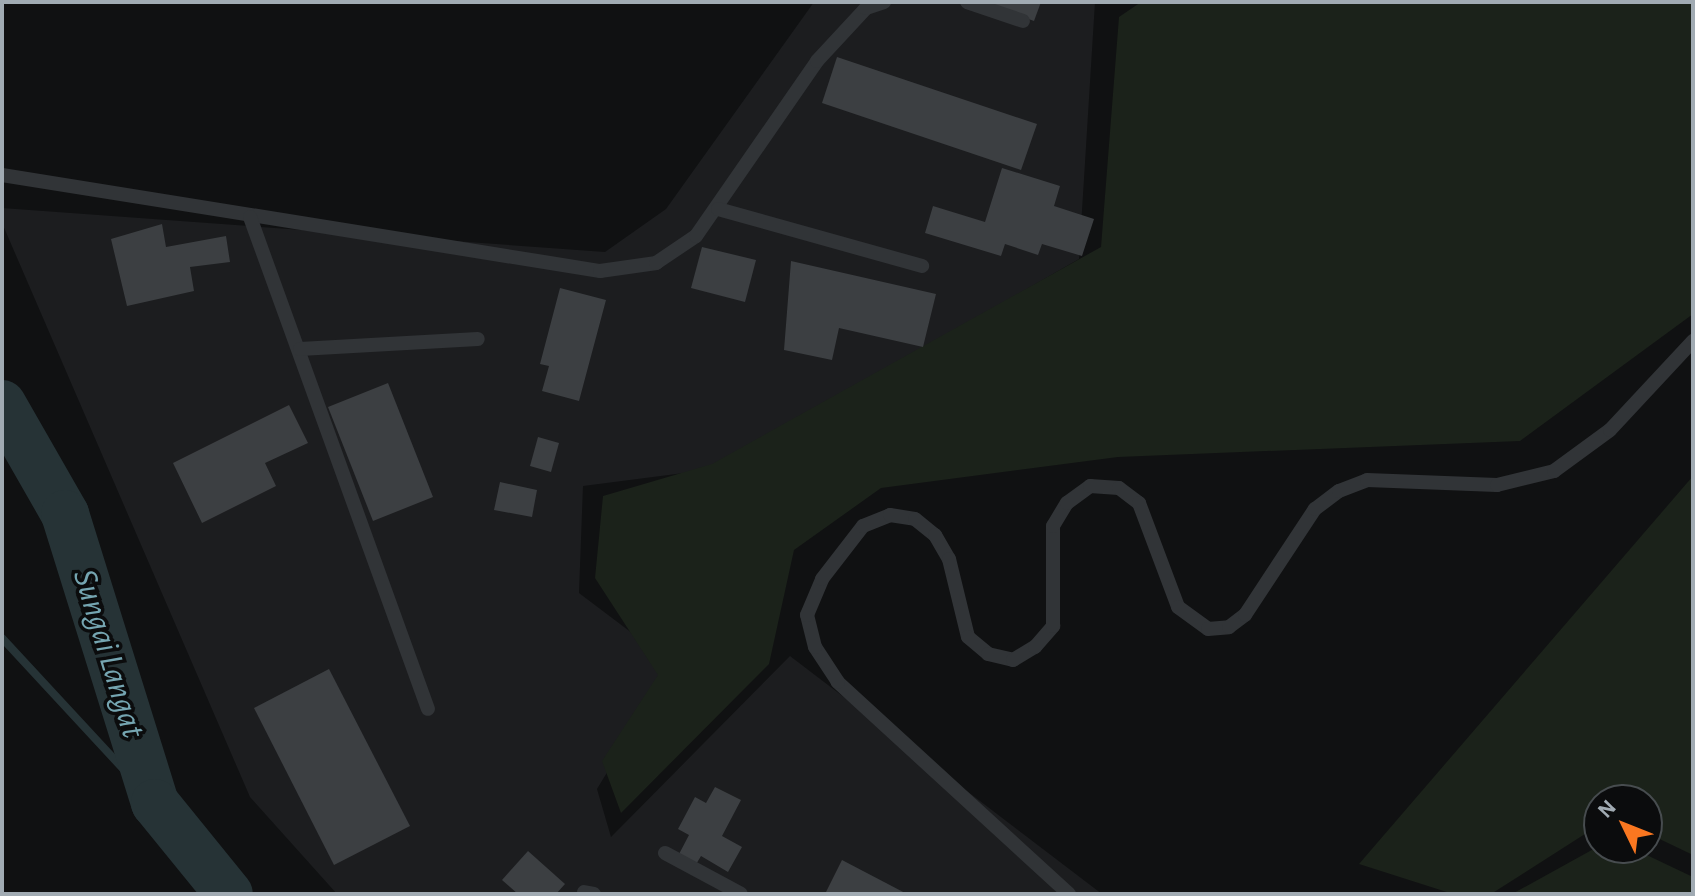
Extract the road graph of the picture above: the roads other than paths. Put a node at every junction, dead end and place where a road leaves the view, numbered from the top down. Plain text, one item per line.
1 (884, 2) edge
2 (967, 2) edge
3 (1023, 21) dead end
4 (2, 175) edge
5 (718, 209) junction
6 (250, 217) junction
7 (922, 266) dead end
8 (478, 339) dead end
9 (1693, 341) edge
10 (300, 349) junction
11 (428, 709) dead end
12 (665, 853) dead end
13 (741, 894) edge
14 (1069, 894) edge

1 - 5 lane
2 - 3 lane
4 - 6 lane
5 - 6 lane
5 - 7 lane
6 - 10 lane
8 - 10 lane
9 - 14 lane
10 - 11 lane
12 - 13 lane

